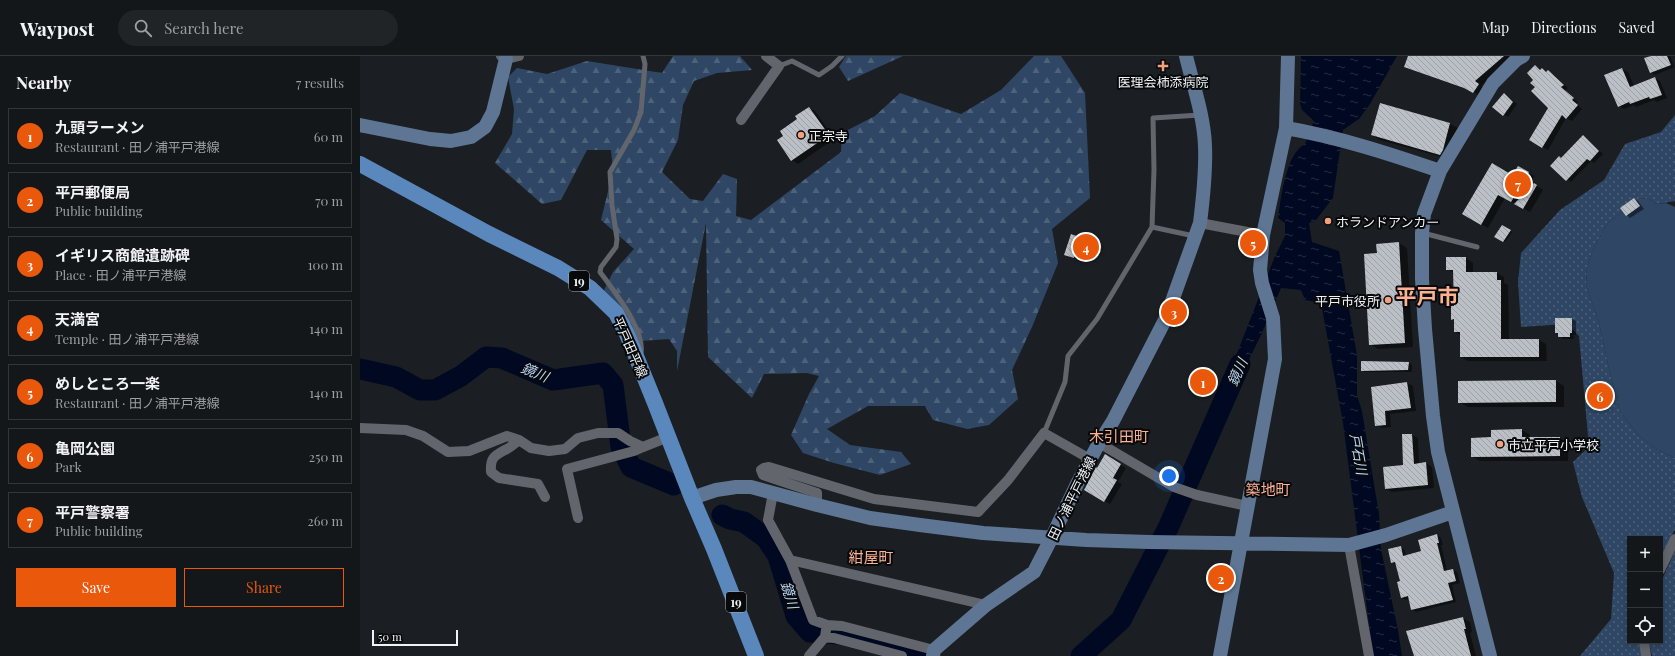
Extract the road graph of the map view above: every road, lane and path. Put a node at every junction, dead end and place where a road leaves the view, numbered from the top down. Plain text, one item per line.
1 (643, 56) edge
2 (766, 56) edge
3 (842, 56) edge
4 (1186, 56) edge
5 (1288, 56) edge
6 (1523, 56) edge
7 (509, 57) edge
8 (779, 66) junction
9 (1201, 115) junction
10 (741, 120) dead end
11 (360, 125) edge
12 (1286, 128) junction
13 (360, 164) edge
14 (1440, 171) junction
15 (1152, 227) junction
16 (1197, 229) junction
17 (1422, 233) junction
18 (1263, 235) junction
19 (1477, 247) dead end
20 (638, 362) junction
21 (360, 428) edge
22 (1044, 433) junction
23 (668, 436) junction
24 (519, 440) junction
25 (1099, 442) junction
26 (638, 449) junction
27 (1090, 459) junction
28 (773, 493) junction
29 (545, 497) dead end
30 (692, 498) junction
31 (817, 505) junction
32 (1247, 506) junction
33 (1453, 512) junction
34 (578, 518) dead end
35 (1052, 537) junction
36 (1675, 539) edge
37 (1242, 543) junction
38 (1349, 545) junction
39 (790, 560) junction
40 (1663, 564) edge
41 (986, 605) junction
42 (826, 630) junction
43 (1644, 644) edge
44 (933, 653) edge
45 (756, 656) edge
46 (809, 656) edge
47 (902, 656) edge
48 (1220, 656) edge
49 (1369, 656) edge
50 (1490, 656) edge
51 (1646, 656) edge

1 - 20 lane
2 - 8 street
3 - 8 lane
4 - 9 street, 田ノ浦平戸港線
5 - 12 street
6 - 14 street
7 - 11 street
8 - 10 street
9 - 15 lane
9 - 16 street, 田ノ浦平戸港線
12 - 14 street
12 - 18 street
13 - 20 main road, 平戸田平線 / 19
14 - 17 street
15 - 16 lane
15 - 22 lane
16 - 18 street
16 - 25 street, 田ノ浦平戸港線
17 - 19 lane
17 - 33 street
18 - 32 street
20 - 23 main road, 平戸田平線 / 19
21 - 24 street
22 - 27 street
22 - 31 street
23 - 26 street
23 - 30 main road, 平戸田平線 / 19
24 - 26 street
24 - 29 street
25 - 27 street, 田ノ浦平戸港線
25 - 32 street
26 - 34 street
27 - 35 street, 田ノ浦平戸港線
28 - 30 street
28 - 31 street
28 - 39 street
30 - 45 main road, 平戸田平線 / 19
31 - 35 street
32 - 37 street
33 - 38 street
33 - 50 street
35 - 37 street
35 - 41 street, 田ノ浦平戸港線
36 - 40 street
37 - 38 street
37 - 48 street
38 - 49 street
39 - 41 street
39 - 42 street
41 - 44 street, 田ノ浦平戸港線
42 - 44 street
42 - 46 street
42 - 47 street
43 - 51 street

